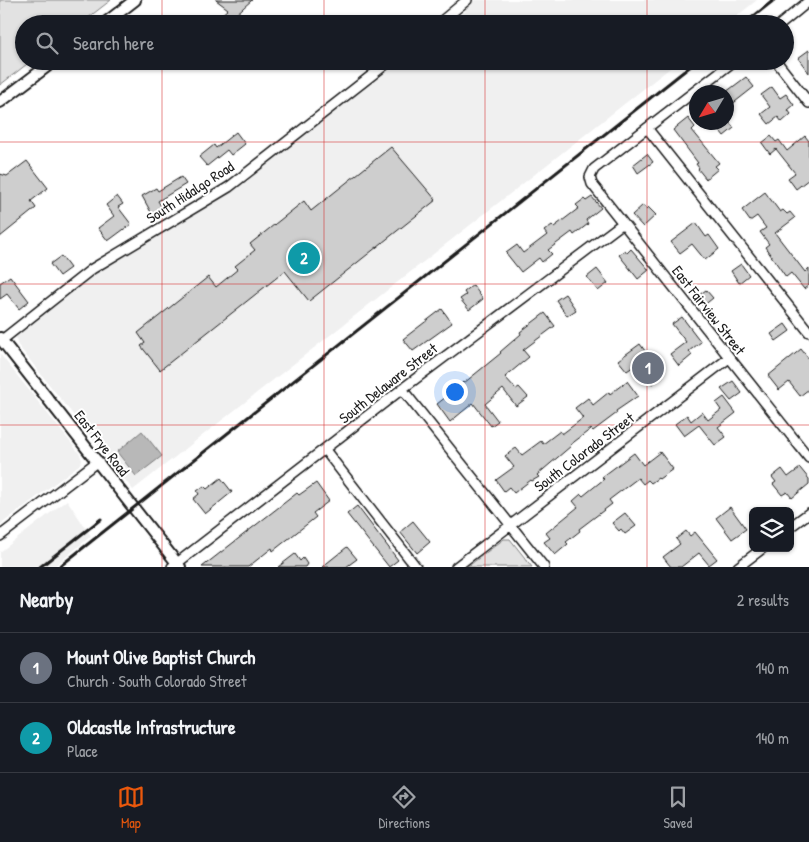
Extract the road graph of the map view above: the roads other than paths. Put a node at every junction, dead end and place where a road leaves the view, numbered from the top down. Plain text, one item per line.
1 (135, 0) edge
2 (467, 0) edge
3 (809, 1) edge
4 (116, 15) edge
5 (449, 15) edge
6 (792, 15) edge
7 (42, 70) edge
8 (378, 70) edge
9 (722, 70) edge
10 (783, 70) edge
11 (0, 102) edge
12 (809, 103) edge
13 (647, 128) junction
14 (623, 223) junction
15 (809, 332) edge
16 (1, 339) edge
17 (729, 358) junction
18 (402, 389) junction
19 (325, 450) junction
20 (809, 458) edge
21 (98, 461) junction
22 (809, 513) edge
23 (511, 524) junction
24 (794, 525) edge
25 (0, 536) edge
26 (758, 552) edge
27 (176, 566) edge
28 (416, 567) edge
29 (456, 567) edge
30 (544, 567) edge
31 (738, 567) edge

1 - 4 street
2 - 5 street
3 - 6 street
7 - 11 street
8 - 16 street, South Hidalgo Road
9 - 13 street
10 - 12 street
13 - 14 street, East Fairview Street
13 - 15 street
14 - 17 street, East Fairview Street
14 - 18 street, South Delaware Street
16 - 21 street, East Frye Road
17 - 20 street, East Fairview Street
17 - 23 street, South Colorado Street
18 - 19 street, South Delaware Street
18 - 23 street
19 - 27 street, South Delaware Street
19 - 28 street
21 - 25 street
21 - 27 street, East Frye Road
22 - 24 street
23 - 29 street, South Colorado Street
23 - 30 street
26 - 31 street

